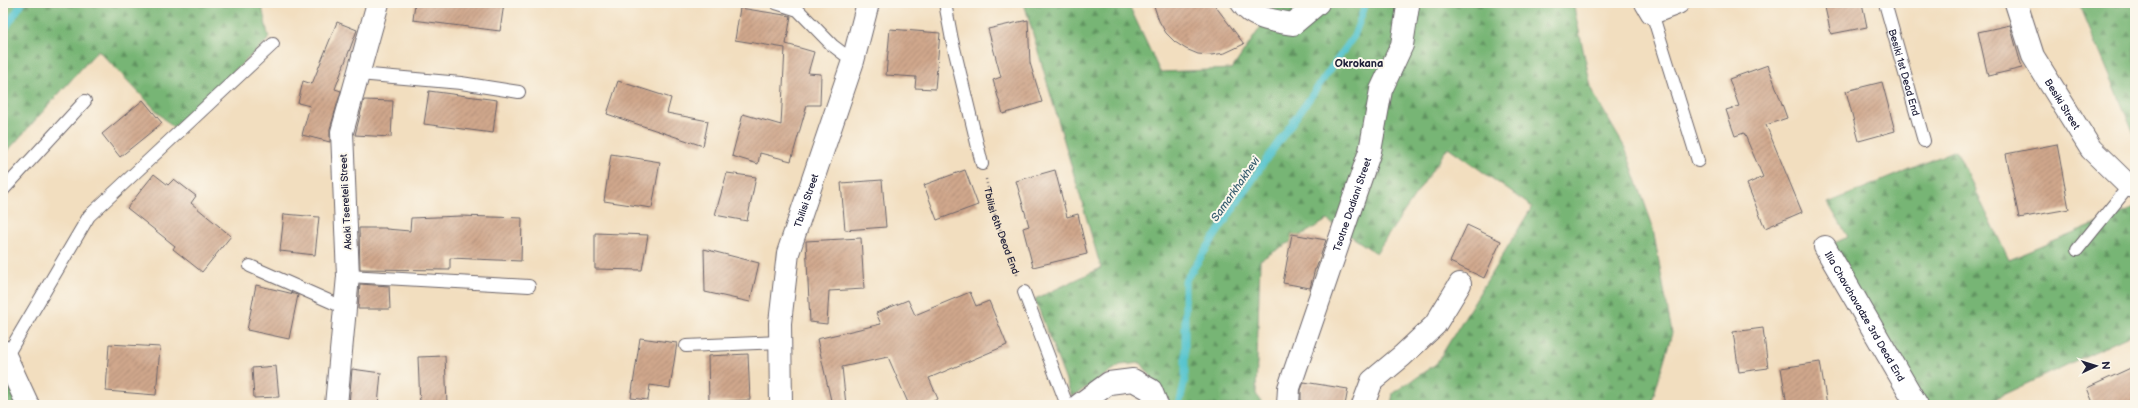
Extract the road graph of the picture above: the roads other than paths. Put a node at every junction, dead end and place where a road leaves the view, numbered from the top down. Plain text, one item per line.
1 (378, 3) edge
2 (776, 3) edge
3 (868, 3) edge
4 (945, 3) edge
5 (1242, 3) edge
6 (1318, 3) edge
7 (1406, 3) edge
8 (1678, 3) edge
9 (1885, 3) edge
10 (2016, 3) edge
11 (1649, 8) edge
12 (273, 44) dead end
13 (853, 61) junction
14 (359, 74) junction
15 (519, 92) dead end
16 (85, 101) dead end
17 (1924, 142) dead end
18 (1698, 161) dead end
19 (982, 164) road end
20 (2132, 187) edge
21 (3, 190) edge
22 (1825, 247) dead end
23 (2077, 250) dead end
24 (250, 266) dead end
25 (348, 276) junction
26 (1460, 284) dead end
27 (529, 286) dead end
28 (1024, 292) road end
29 (345, 308) junction
30 (780, 342) junction
31 (686, 346) dead end
32 (5, 354) edge
33 (28, 405) edge
34 (336, 405) edge
35 (781, 405) edge
36 (1067, 405) edge
37 (1079, 405) edge
38 (1157, 405) edge
39 (1288, 405) edge
40 (1363, 405) edge
41 (1917, 405) edge

1 - 14 street, Akaki Tsereteli Street
2 - 13 lane
3 - 13 street, Tbilisi Street
4 - 19 lane
5 - 6 street
7 - 39 street, Tsotne Dadiani Street
8 - 11 street
9 - 17 lane, Besiki 1st Dead End
10 - 20 street, Besiki Street
11 - 18 lane
12 - 32 lane
13 - 30 street, Tbilisi Street
14 - 15 lane
14 - 25 street, Akaki Tsereteli Street
16 - 21 lane
20 - 23 lane
22 - 41 street, Ilia Chavchavadze 3rd Dead End
24 - 29 lane
25 - 27 lane
25 - 29 street, Akaki Tsereteli Street
26 - 40 street
28 - 36 lane
29 - 34 street, Akaki Tsereteli Street
30 - 31 lane
30 - 35 street, Tbilisi Street
32 - 33 street
37 - 38 street

